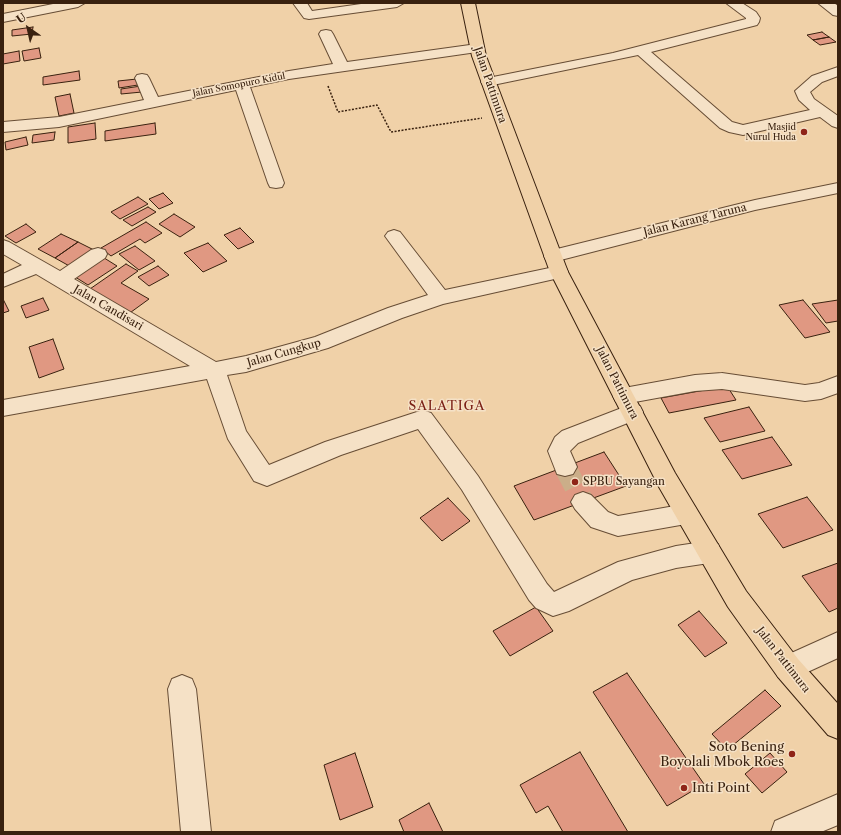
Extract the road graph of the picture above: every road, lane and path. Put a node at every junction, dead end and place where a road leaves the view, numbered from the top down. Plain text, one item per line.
1 (78, 3) edge
2 (300, 3) edge
3 (397, 3) edge
4 (468, 3) edge
5 (733, 3) edge
6 (825, 3) edge
7 (838, 12) edge
8 (3, 18) edge
9 (326, 34) dead end
10 (477, 48) junction
11 (641, 50) junction
12 (342, 68) junction
13 (323, 70) junction
14 (838, 71) edge
15 (142, 78) dead end
16 (488, 82) junction
17 (242, 84) junction
18 (153, 103) junction
19 (823, 112) junction
20 (501, 115) junction
21 (838, 123) edge
22 (3, 127) edge
23 (276, 183) dead end
24 (838, 188) edge
25 (394, 236) dead end
26 (3, 246) edge
27 (98, 254) dead end
28 (556, 264) junction
29 (37, 266) junction
30 (60, 280) junction
31 (3, 281) edge
32 (440, 298) junction
33 (214, 370) junction
34 (838, 384) edge
35 (628, 404) junction
36 (3, 408) edge
37 (565, 467) tunnel mouth
38 (584, 502) tunnel mouth
39 (686, 514) junction
40 (709, 552) junction
41 (838, 645) edge
42 (788, 668) junction
43 (182, 688) dead end
44 (838, 725) edge
45 (838, 809) edge
46 (196, 832) edge
47 (786, 832) edge

1 - 8 street
2 - 3 street
4 - 10 main road, Jalan Pattimura
5 - 11 street
6 - 7 street
9 - 12 street
10 - 12 street, Jalan Somopuro Kidul
10 - 16 main road, Jalan Pattimura
11 - 16 street
11 - 19 street
12 - 13 street, Jalan Somopuro Kidul
13 - 17 street, Jalan Somopuro Kidul
13 - 20 path
14 - 19 street
15 - 18 street
16 - 20 main road, Jalan Pattimura
17 - 18 street, Jalan Somopuro Kidul
17 - 23 street
18 - 22 street, Jalan Somopuro Kidul
19 - 21 street
20 - 28 main road, Jalan Pattimura
24 - 28 street, Jalan Karang Taruna
25 - 32 street
26 - 29 street, Jalan Candisari
27 - 30 street
28 - 32 street, Jalan Cungkup
28 - 35 main road, Jalan Pattimura
29 - 30 street, Jalan Candisari
29 - 31 street
30 - 33 street, Jalan Candisari
32 - 33 street, Jalan Cungkup
33 - 36 street, Jalan Cungkup
33 - 40 street
34 - 35 street
35 - 37 street
35 - 39 main road, Jalan Pattimura
38 - 39 street
39 - 40 main road, Jalan Pattimura
40 - 42 main road, Jalan Pattimura
41 - 42 street
42 - 44 main road, Jalan Pattimura
43 - 46 street
45 - 47 street

